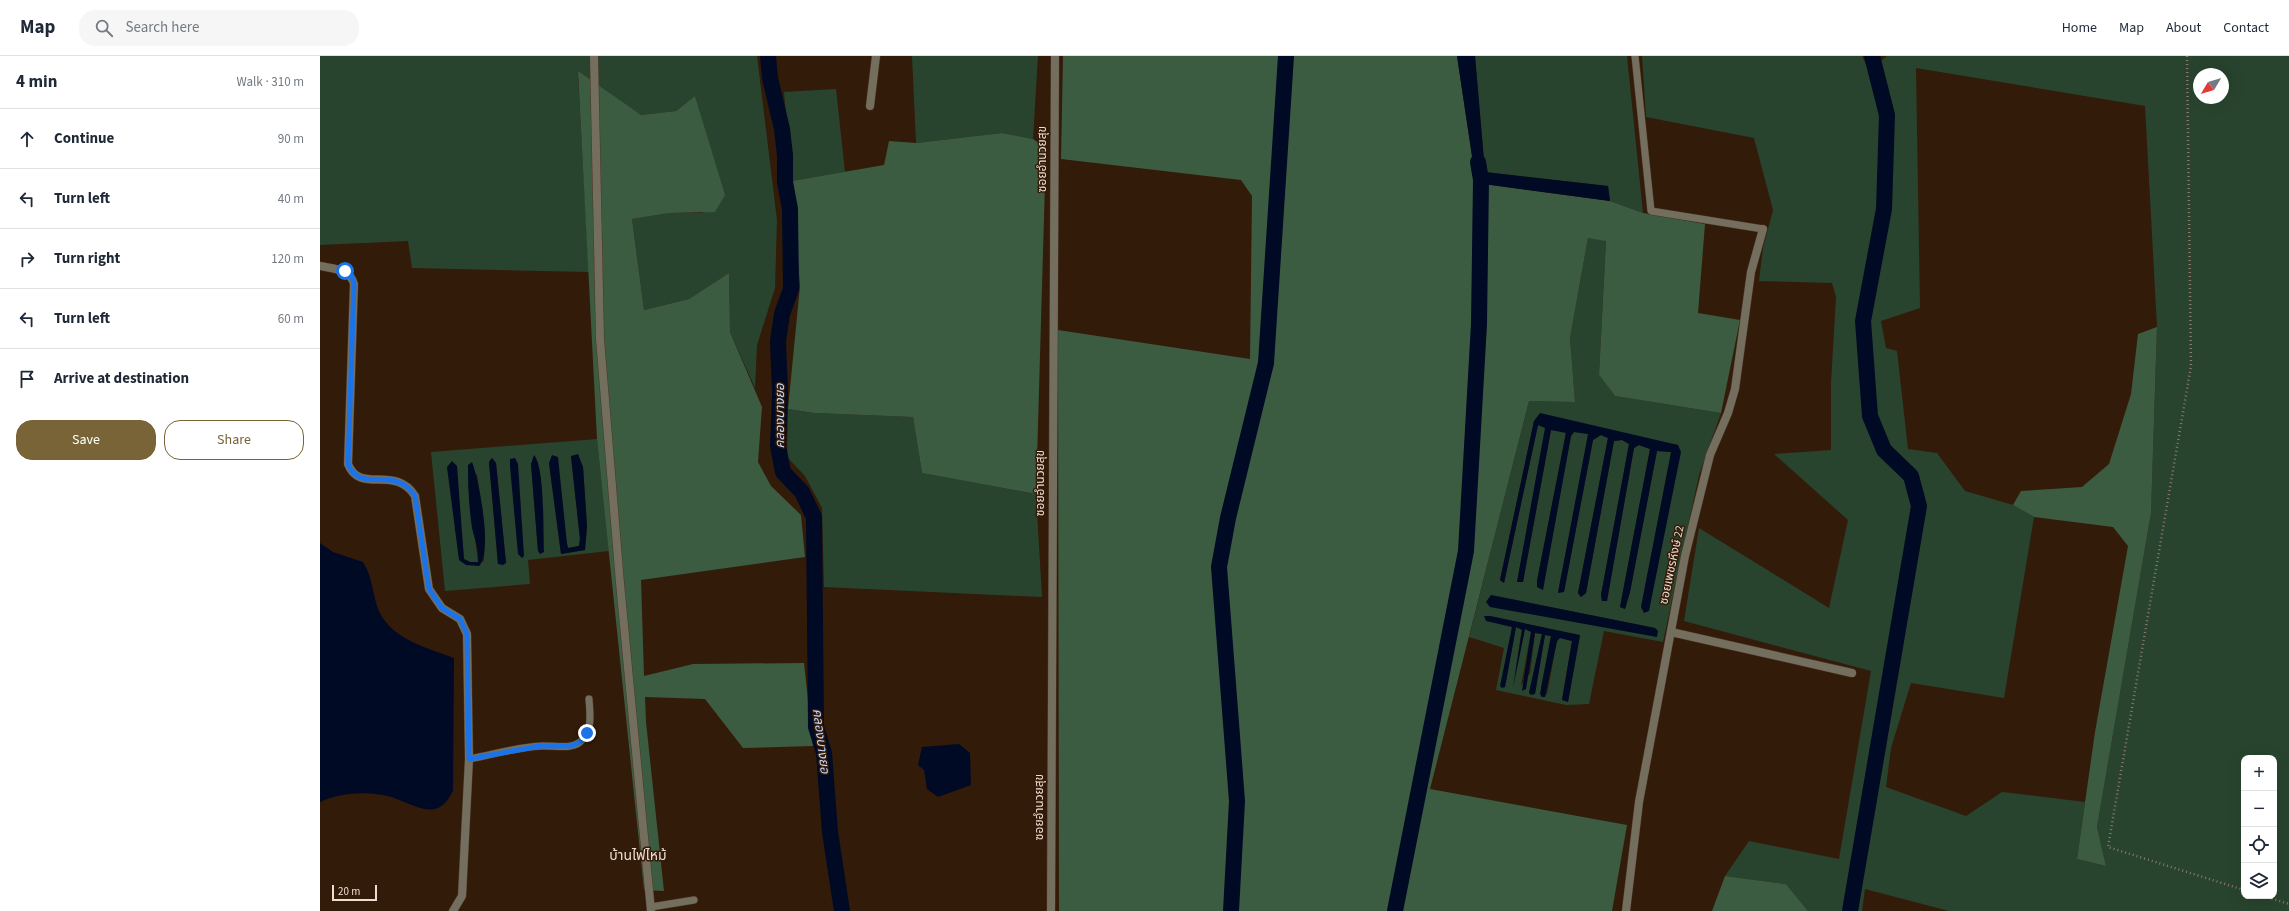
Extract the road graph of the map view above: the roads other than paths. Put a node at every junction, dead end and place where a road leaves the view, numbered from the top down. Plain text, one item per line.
1 (594, 56) edge
2 (876, 56) edge
3 (1055, 56) edge
4 (1635, 56) edge
5 (870, 106) dead end
6 (1763, 229) joint
7 (320, 266) edge
8 (1671, 632) junction
9 (1852, 673) dead end
10 (589, 699) dead end
11 (469, 759) junction
12 (694, 900) dead end
13 (651, 909) edge
14 (453, 911) edge
15 (1051, 911) edge
16 (1626, 911) edge

1 - 13 street
2 - 5 street
3 - 15 street, ซอยอำนวยสุข
4 - 6 lane
6 - 8 street, ซอยเพชรหึงษ์ 22
7 - 11 street
8 - 9 street
8 - 16 street, ซอยเพชรหึงษ์ 22
10 - 11 lane
11 - 14 street
12 - 13 lane

